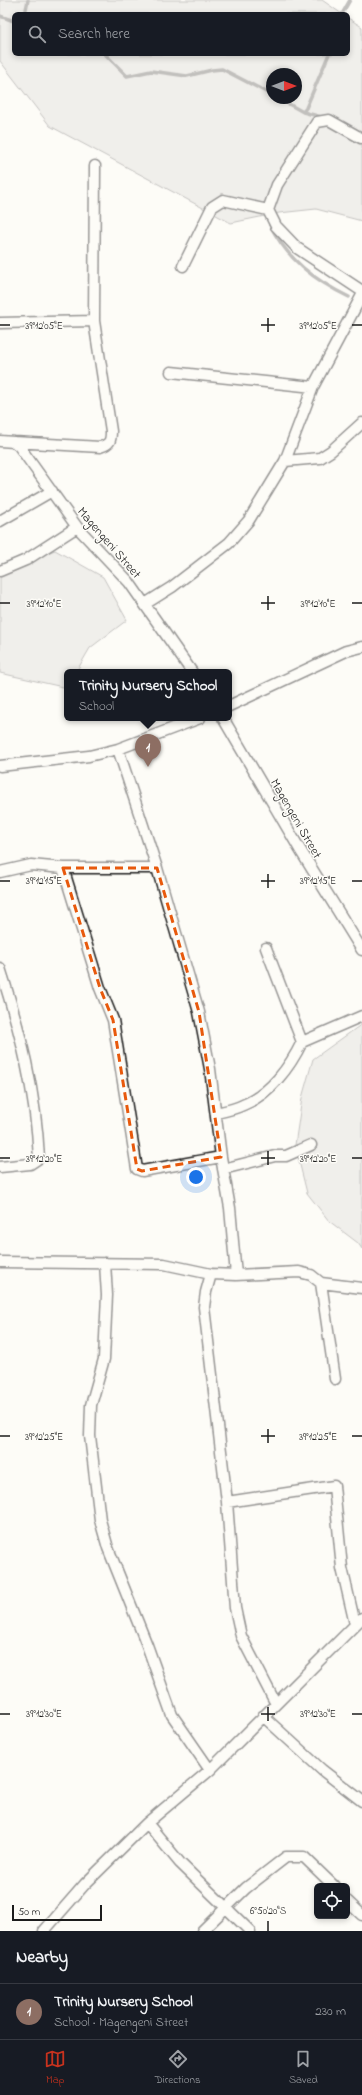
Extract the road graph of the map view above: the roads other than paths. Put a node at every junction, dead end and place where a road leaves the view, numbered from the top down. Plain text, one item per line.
1 (361, 138) edge
2 (95, 166) dead end
3 (268, 210) junction
4 (183, 266) dead end
5 (362, 291) edge
6 (362, 295) edge
7 (94, 320) junction
8 (0, 323) edge
9 (171, 372) dead end
10 (313, 387) junction
11 (362, 423) edge
12 (0, 441) edge
13 (14, 442) junction
14 (285, 461) junction
15 (52, 491) junction
16 (0, 521) edge
17 (77, 527) junction
18 (0, 571) edge
19 (145, 604) junction
20 (362, 647) edge
21 (190, 669) edge
22 (232, 705) edge
23 (192, 721) edge
24 (225, 721) edge
25 (118, 749) junction
26 (0, 766) edge
27 (63, 868) junction
28 (157, 868) junction
29 (0, 872) edge
30 (266, 948) dead end
31 (362, 950) edge
32 (0, 968) edge
33 (362, 1016) edge
34 (302, 1042) junction
35 (216, 1113) junction
36 (312, 1145) dead end
37 (221, 1157) junction
38 (0, 1167) edge
39 (223, 1169) junction
40 (0, 1262) edge
41 (105, 1263) junction
42 (211, 1274) junction
43 (236, 1275) junction
44 (321, 1282) junction
45 (362, 1288) edge
46 (336, 1378) dead end
47 (227, 1502) junction
48 (359, 1621) edge
49 (276, 1704) junction
50 (263, 1716) junction
51 (210, 1770) junction
52 (362, 1801) edge
53 (147, 1823) junction
54 (331, 1883) edge
55 (350, 1904) edge
56 (225, 1907) junction
57 (362, 1915) edge
58 (44, 1931) edge
59 (202, 1931) edge
60 (250, 1931) edge

1 - 3 street
2 - 7 street
3 - 4 street
3 - 5 street
6 - 10 street
7 - 8 street
7 - 13 street
9 - 10 street
10 - 14 street
11 - 14 street
12 - 13 street
13 - 15 street, Magengeni Street
14 - 19 street
15 - 16 street
15 - 17 street, Magengeni Street
17 - 18 street
17 - 19 street, Magengeni Street
19 - 21 street, Magengeni Street
20 - 22 street
23 - 25 street
24 - 31 street, Magengeni Street
25 - 26 street
25 - 28 street
27 - 28 street
27 - 29 street
27 - 37 street
28 - 35 street
30 - 34 street
32 - 38 street
33 - 34 street
34 - 35 street
35 - 37 street
36 - 39 street
37 - 39 street
39 - 43 street
40 - 41 street
41 - 42 street
41 - 51 street
42 - 43 street
42 - 47 street
43 - 44 street
44 - 45 street
44 - 46 street
47 - 48 street
47 - 49 street
48 - 49 street
49 - 50 street
50 - 51 street
50 - 52 street
51 - 53 street
53 - 56 street
53 - 58 street
54 - 56 street
55 - 57 street
56 - 59 street
56 - 60 street

